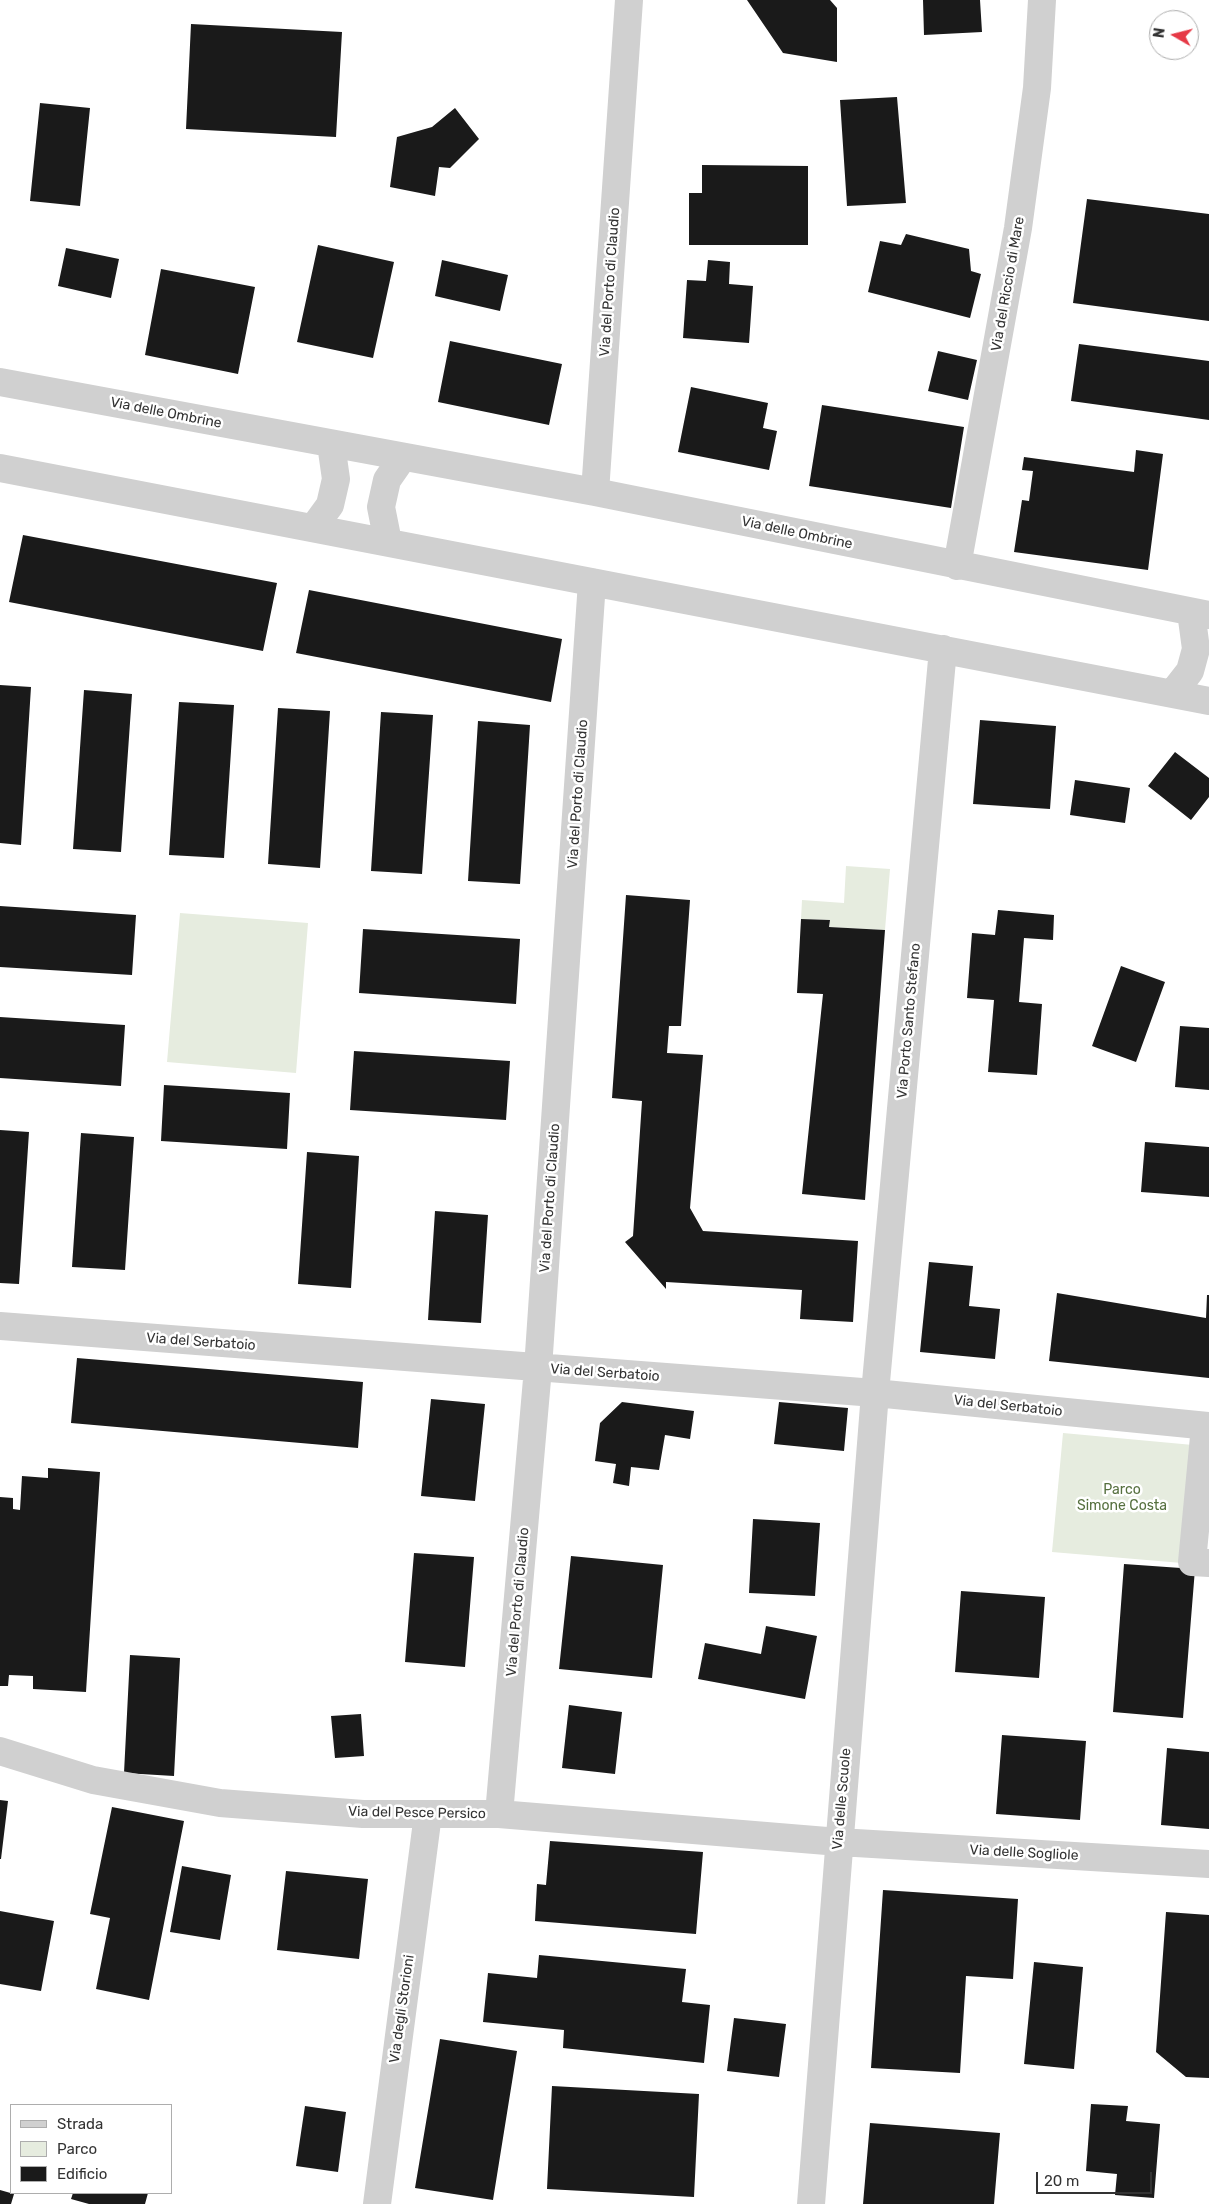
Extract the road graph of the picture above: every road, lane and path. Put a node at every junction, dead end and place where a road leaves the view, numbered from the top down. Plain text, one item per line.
1 (629, 0) edge
2 (1042, 0) edge
3 (0, 382) edge
4 (331, 444) junction
5 (403, 457) junction
6 (0, 468) edge
7 (595, 492) junction
8 (314, 527) junction
9 (388, 542) junction
10 (957, 566) junction
11 (592, 582) junction
12 (1200, 613) edge
13 (943, 649) junction
14 (1172, 694) junction
15 (1209, 702) edge
16 (0, 1326) edge
17 (538, 1368) junction
18 (875, 1393) junction
19 (1207, 1426) edge
20 (1209, 1564) edge
21 (0, 1751) edge
22 (428, 1814) junction
23 (499, 1814) junction
24 (839, 1842) junction
25 (1209, 1864) edge
26 (377, 2204) edge
27 (811, 2204) edge

1 - 7 street, Via del Porto di Claudio
2 - 10 street, Via del Riccio di Mare
3 - 4 street, Via delle Ombrine
4 - 5 street, Via delle Ombrine
4 - 8 street
5 - 7 street, Via delle Ombrine
5 - 9 street
6 - 8 street
7 - 10 street, Via delle Ombrine
8 - 9 street
9 - 11 street
10 - 12 street, Via delle Ombrine
11 - 13 street
11 - 17 street, Via del Porto di Claudio
12 - 14 street, Via delle Ombrine
13 - 14 street
13 - 18 street, Via Porto Santo Stefano
14 - 15 street
16 - 17 street, Via del Serbatoio
17 - 18 street, Via del Serbatoio
17 - 23 street, Via del Porto di Claudio
18 - 19 street, Via del Serbatoio
18 - 24 street, Via delle Scuole
19 - 20 street
21 - 22 street, Via del Pesce Persico
22 - 23 street, Via del Pesce Persico
22 - 26 street, Via degli Storioni
23 - 24 street, Via del Pesce Persico
24 - 25 street, Via delle Sogliole
24 - 27 street, Via delle Scuole

